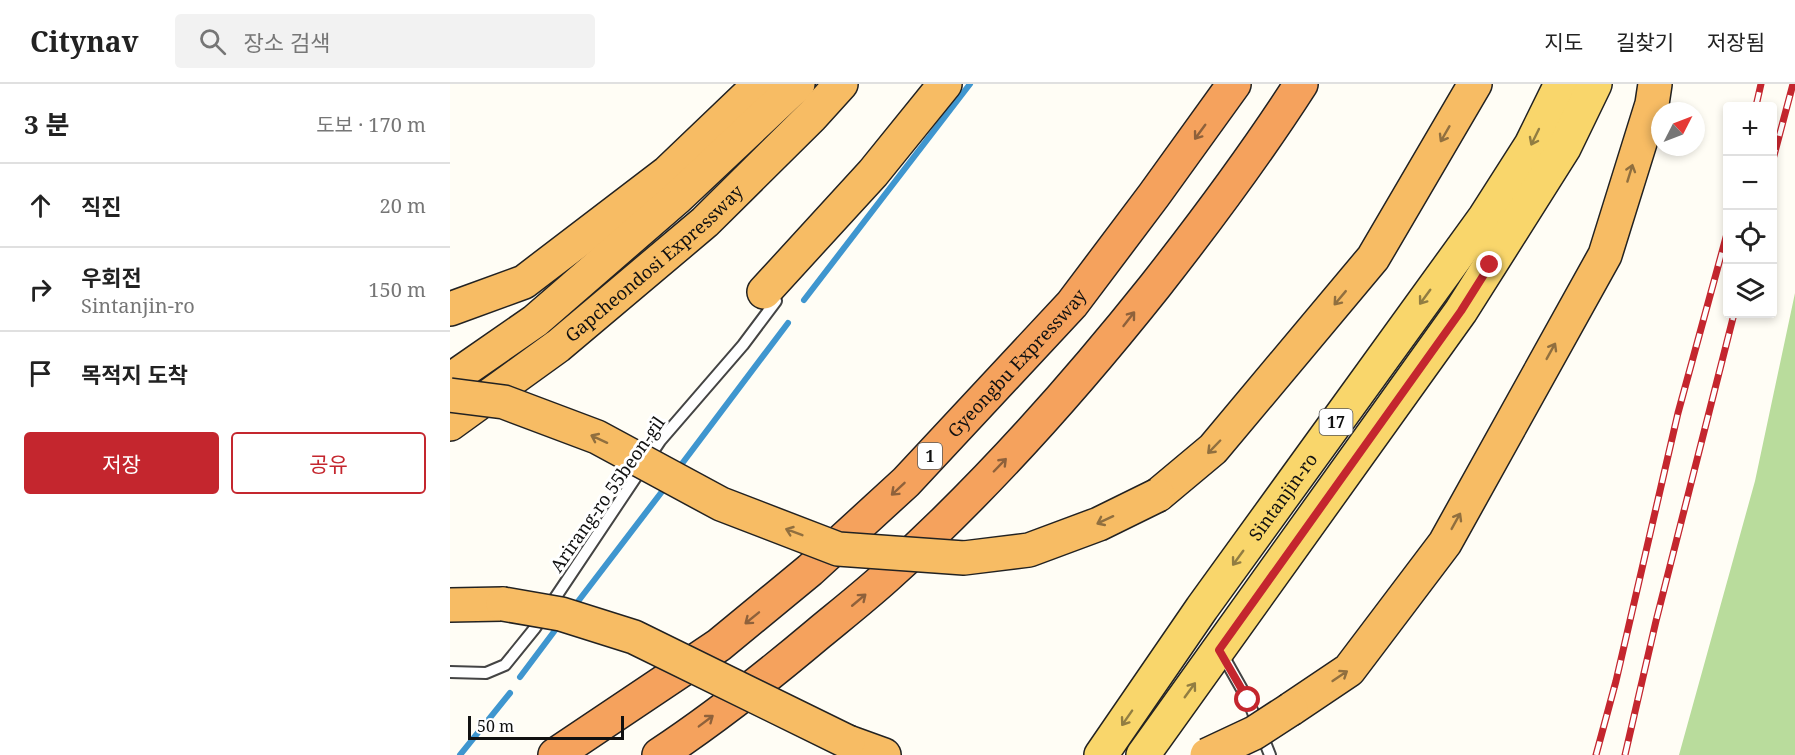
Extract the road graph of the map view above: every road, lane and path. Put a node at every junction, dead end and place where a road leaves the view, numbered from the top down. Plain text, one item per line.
1 (760, 84) edge
2 (798, 84) edge
3 (841, 84) edge
4 (945, 84) edge
5 (1234, 84) edge
6 (1301, 84) edge
7 (1475, 84) edge
8 (1561, 84) edge
9 (1594, 84) edge
10 (1655, 84) edge
11 (770, 297) joint
12 (450, 309) edge
13 (450, 380) edge
14 (450, 395) edge
15 (450, 424) edge
16 (450, 605) edge
17 (1219, 650) junction
18 (450, 672) edge
19 (555, 755) edge
20 (659, 755) edge
21 (884, 755) edge
22 (1101, 755) edge
23 (1143, 755) edge
24 (1207, 755) edge
25 (1270, 755) edge

1 - 12 highway
2 - 13 highway, Gapcheondosi Expressway
3 - 15 highway, Gapcheondosi Expressway
4 - 11 highway
5 -> 19 highway, Gyeongbu Expressway / 1
20 -> 6 highway
7 -> 14 highway, bridge
8 -> 22 main road, Sintanjin-ro / 17
9 - 17 main road, Sintanjin-ro / 17
24 -> 10 highway, bridge
11 - 18 lane, Arirang-ro 55beon-gil
16 - 21 highway, bridge
23 -> 17 main road, Sintanjin-ro / 17
17 - 25 lane

